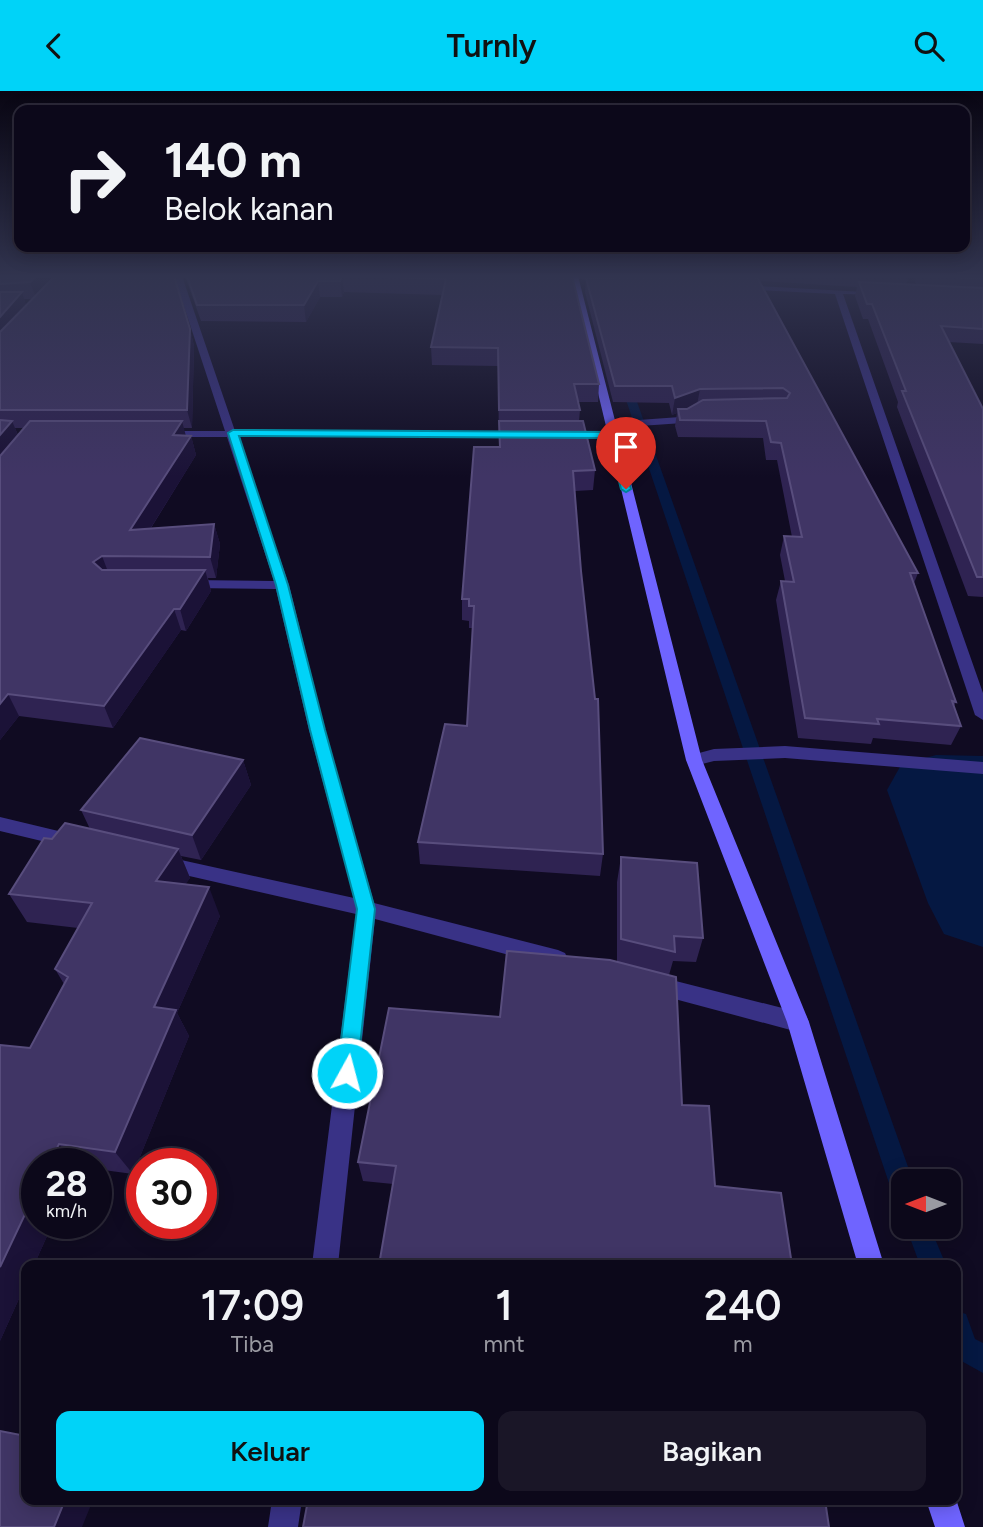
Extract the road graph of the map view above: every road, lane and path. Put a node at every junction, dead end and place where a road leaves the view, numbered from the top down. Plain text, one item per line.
1 (201, 343) edge
2 (590, 343) edge
3 (856, 343) edge
4 (711, 411) edge
5 (611, 430) junction
6 (233, 433) junction
7 (153, 435) edge
8 (531, 435) edge
9 (544, 435) edge
10 (176, 584) edge
11 (282, 585) junction
12 (983, 715) edge
13 (694, 759) junction
14 (983, 768) edge
15 (0, 824) edge
16 (95, 847) edge
17 (149, 860) edge
18 (366, 909) junction
19 (582, 965) edge
20 (636, 979) edge
21 (798, 1022) junction
22 (326, 1260) edge
23 (869, 1260) edge
24 (286, 1505) edge
25 (943, 1505) edge
26 (283, 1527) edge
27 (950, 1527) edge

1 - 6 street
2 - 5 main road
3 - 12 street
4 - 5 street
5 - 9 street
5 - 13 main road
6 - 7 street
6 - 8 street
6 - 11 street
10 - 11 street
11 - 18 street
13 - 14 street
13 - 21 main road
15 - 16 street
17 - 18 street
18 - 19 street
18 - 22 street
20 - 21 street
21 - 23 main road
24 - 26 street
25 - 27 main road

